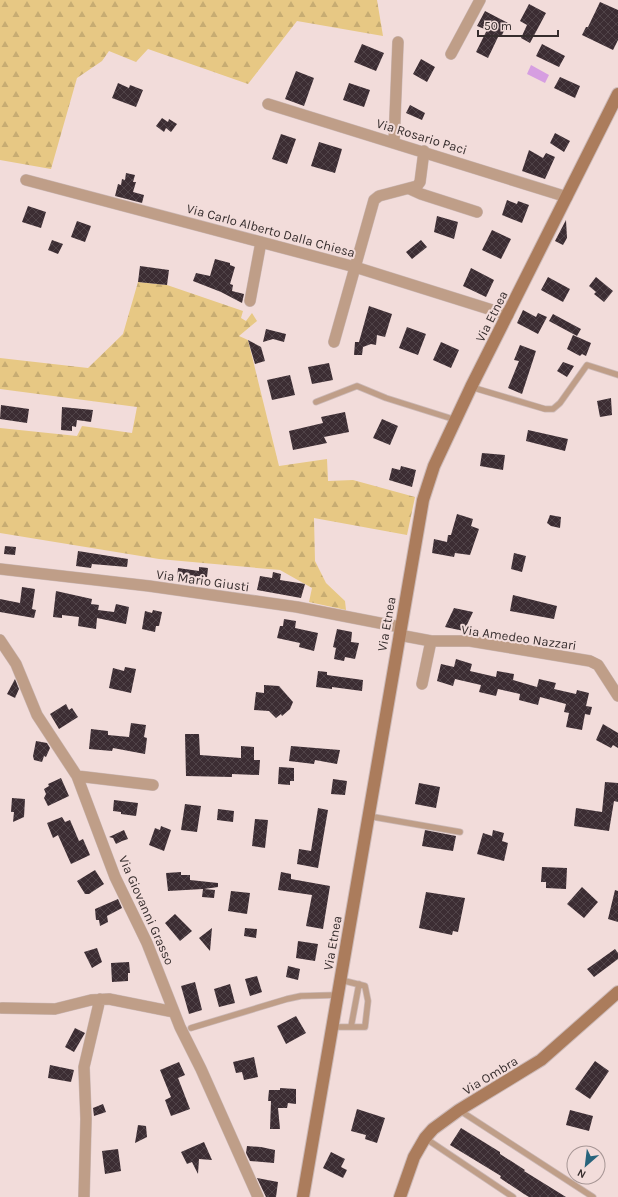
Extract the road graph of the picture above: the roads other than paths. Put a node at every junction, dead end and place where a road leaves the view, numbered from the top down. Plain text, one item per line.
1 (480, 0) edge
2 (398, 42) dead end
3 (452, 54) dead end
4 (618, 94) edge
5 (268, 104) dead end
6 (394, 142) junction
7 (424, 151) junction
8 (26, 180) dead end
9 (410, 189) junction
10 (567, 197) junction
11 (477, 212) dead end
12 (261, 242) junction
13 (355, 267) junction
14 (250, 301) dead end
15 (508, 315) junction
16 (334, 342) dead end
17 (618, 375) edge
18 (471, 388) junction
19 (316, 402) dead end
20 (456, 420) junction
21 (0, 569) edge
22 (399, 631) junction
23 (0, 640) edge
24 (431, 641) junction
25 (422, 684) dead end
26 (618, 696) edge
27 (77, 776) junction
28 (153, 785) dead end
29 (368, 816) junction
30 (460, 832) dead end
31 (340, 980) junction
32 (359, 984) junction
33 (618, 992) edge
34 (338, 995) junction
35 (100, 999) junction
36 (2, 1008) dead end
37 (174, 1012) junction
38 (332, 1027) junction
39 (351, 1027) junction
40 (191, 1028) dead end
41 (459, 1110) junction
42 (424, 1138) junction
43 (84, 1197) edge
44 (258, 1197) edge
45 (303, 1197) edge
46 (400, 1197) edge
47 (513, 1197) edge
48 (593, 1197) edge

1 - 3 street
2 - 6 street
4 - 10 main road, Via Etnea
5 - 6 street, Via Rosario Paci
6 - 7 street, Via Rosario Paci
7 - 9 street
7 - 10 street, Via Rosario Paci
8 - 12 street, Via Carlo Alberto Dalla Chiesa
9 - 11 street
9 - 13 street
10 - 15 main road, Via Etnea
12 - 13 street, Via Carlo Alberto Dalla Chiesa
12 - 14 street
13 - 15 street, Via Carlo Alberto Dalla Chiesa
13 - 16 street
15 - 18 main road, Via Etnea
17 - 18 lane
18 - 20 main road, Via Etnea
19 - 20 lane
20 - 22 main road, Via Etnea
21 - 22 street, Via Mario Giusti
22 - 24 street, Via Amedeo Nazzari
22 - 29 main road, Via Etnea
23 - 27 street, Via Giovanni Grasso
24 - 25 street
24 - 26 street, Via Amedeo Nazzari
27 - 28 street
27 - 37 street, Via Giovanni Grasso
29 - 30 lane
29 - 31 main road, Via Etnea
31 - 32 lane
31 - 34 main road, Via Etnea
32 - 39 lane
32 - 39 lane
33 - 41 main road, Via Ombra
34 - 38 main road, Via Etnea
34 - 40 lane
35 - 36 street
35 - 37 street
35 - 43 street
37 - 44 street, Via Giovanni Grasso
38 - 39 lane
38 - 45 main road, Via Etnea
41 - 42 main road, Via Ombra
41 - 48 lane
42 - 46 main road, Via Ombra
42 - 47 lane

